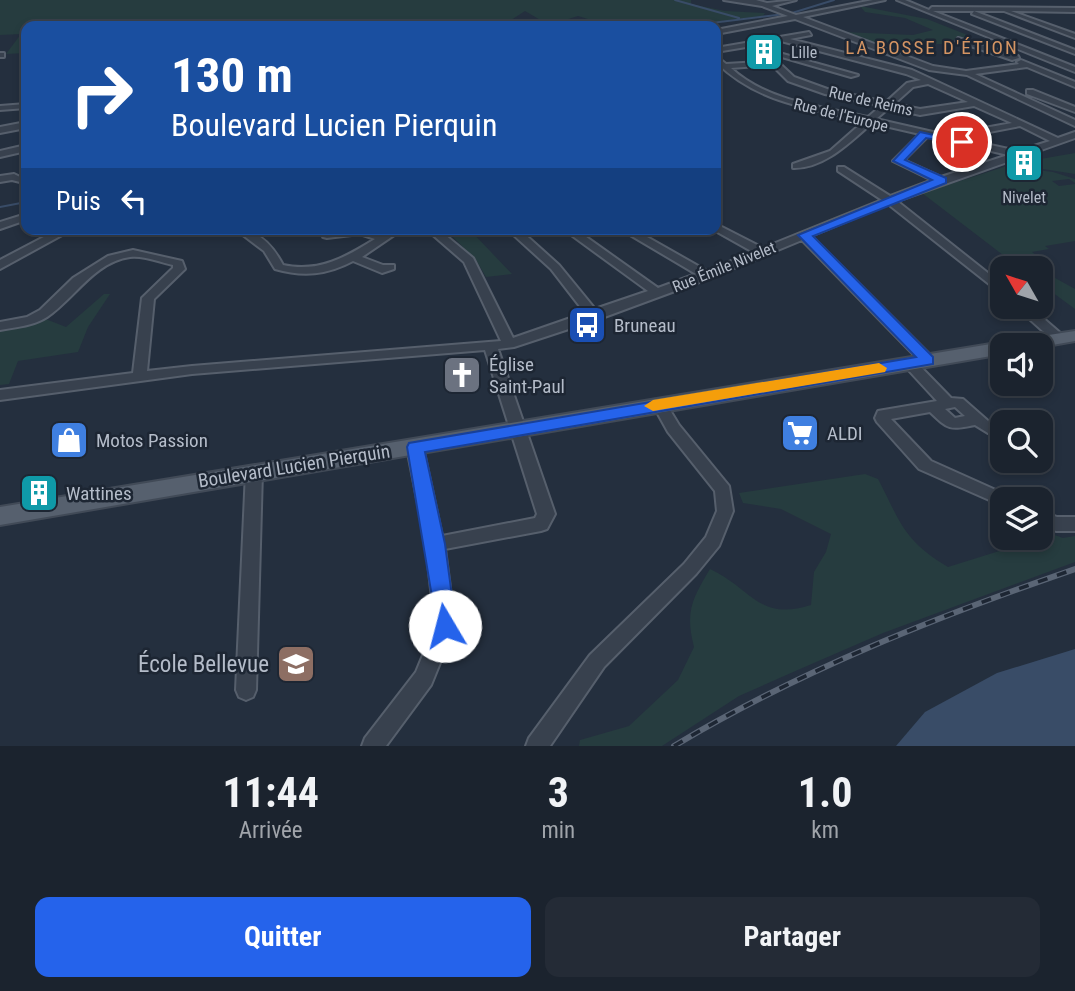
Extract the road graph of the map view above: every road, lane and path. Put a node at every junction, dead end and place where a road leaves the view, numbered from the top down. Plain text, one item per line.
1 (727, 0) edge
2 (751, 0) edge
3 (793, 0) edge
4 (882, 0) edge
5 (900, 0) edge
6 (940, 0) edge
7 (1061, 0) edge
8 (766, 5) junction
9 (924, 9) junction
10 (964, 9) junction
11 (999, 9) junction
12 (1073, 10) edge
13 (797, 17) junction
14 (721, 32) edge
15 (1065, 33) junction
16 (809, 34) dead end
17 (1034, 36) junction
18 (1075, 36) edge
19 (781, 40) junction
20 (958, 40) dead end
21 (753, 44) junction
22 (721, 49) edge
23 (1075, 51) edge
24 (770, 52) junction
25 (1037, 55) junction
26 (1015, 58) junction
27 (794, 59) junction
28 (721, 63) edge
29 (774, 64) junction
30 (877, 64) junction
31 (1029, 65) junction
32 (724, 66) junction
33 (932, 68) junction
34 (1075, 70) edge
35 (969, 74) junction
36 (855, 75) junction
37 (919, 76) junction
38 (846, 81) dead end
39 (929, 81) junction
40 (1075, 85) edge
41 (838, 86) dead end
42 (830, 92) junction
43 (1030, 92) dead end
44 (974, 104) junction
45 (888, 105) junction
46 (21, 106) edge
47 (0, 108) edge
48 (1075, 110) edge
49 (869, 122) junction
50 (1075, 123) edge
51 (1019, 124) junction
52 (21, 126) edge
53 (0, 130) edge
54 (924, 135) junction
55 (1075, 135) edge
56 (943, 139) junction
57 (1058, 141) junction
58 (21, 149) edge
59 (0, 154) edge
60 (1018, 154) junction
61 (796, 166) dead end
62 (841, 169) dead end
63 (0, 179) edge
64 (21, 181) dead end
65 (942, 181) junction
66 (890, 200) junction
67 (21, 219) edge
68 (0, 226) edge
69 (721, 230) edge
70 (57, 235) edge
71 (248, 235) edge
72 (374, 235) edge
73 (389, 235) edge
74 (439, 235) edge
75 (519, 235) edge
76 (576, 235) edge
77 (636, 235) edge
78 (804, 235) junction
79 (384, 238) junction
80 (762, 252) junction
81 (353, 257) junction
82 (0, 265) edge
83 (390, 267) dead end
84 (706, 275) junction
85 (990, 281) edge
86 (658, 293) junction
87 (594, 316) junction
88 (1040, 319) edge
89 (0, 326) edge
90 (1067, 337) edge
91 (509, 344) junction
92 (490, 346) junction
93 (990, 350) edge
94 (918, 362) junction
95 (140, 376) junction
96 (0, 396) edge
97 (660, 405) junction
98 (941, 405) junction
99 (983, 423) dead end
100 (518, 430) junction
101 (415, 447) junction
102 (254, 472) junction
103 (990, 494) edge
104 (0, 516) edge
105 (1053, 523) edge
106 (1075, 524) edge
107 (435, 544) junction
108 (246, 690) dead end
109 (373, 746) edge
110 (537, 746) edge

1 - 8 street
2 - 8 street
3 - 8 street
4 - 13 street
5 - 9 street
6 - 10 street
7 - 12 street
8 - 13 street
9 - 10 street
9 - 25 street
10 - 11 street
10 - 17 street
11 - 12 street
11 - 15 street
13 - 14 street
13 - 33 street
15 - 17 street
15 - 18 street
16 - 19 street
17 - 23 street
19 - 21 street
19 - 30 street
20 - 26 street
21 - 22 street
21 - 24 street
24 - 27 street
24 - 29 street
25 - 26 street
25 - 34 street
26 - 31 street
27 - 29 street
27 - 36 street
28 - 32 street, Rue de l'Europe
29 - 32 street
29 - 42 street, Rue de Reims
30 - 36 street
30 - 37 street
31 - 35 street
31 - 40 street
32 - 49 street, Rue de l'Europe
33 - 35 street
33 - 37 street
35 - 50 street
36 - 38 street
37 - 39 street
39 - 44 street
39 - 45 street
41 - 42 street
42 - 45 street, Rue de Reims
43 - 48 street
44 - 45 street, Rue de Reims
44 - 51 street
45 - 49 street
46 - 47 street
49 - 54 street, Rue de l'Europe
49 - 61 street
51 - 56 street
51 - 57 street
52 - 53 street
54 - 56 street, Rue de l'Europe
54 - 65 street
55 - 57 street, Rue Émile Nivelet
56 - 60 street, Rue de l'Europe
57 - 60 street, Rue Émile Nivelet
58 - 59 street
60 - 65 street, Rue Émile Nivelet
62 - 66 street
63 - 64 street
65 - 66 street, Rue Émile Nivelet
66 - 78 street, Rue Émile Nivelet
66 - 85 street
67 - 68 street
69 - 80 street
70 - 82 street
71 - 81 street
72 - 79 street
73 - 79 street
74 - 91 street
75 - 87 street
76 - 86 street
77 - 84 street
78 - 80 street, Rue Émile Nivelet
78 - 94 street
79 - 81 street
80 - 84 street, Rue Émile Nivelet
81 - 83 street
84 - 86 street, Rue Émile Nivelet
86 - 87 street, Rue Émile Nivelet
87 - 91 street, Rue Émile Nivelet
88 - 90 street
89 - 95 street
91 - 92 street, Rue Émile Nivelet
92 - 95 street, Rue Émile Nivelet
92 - 100 street
93 - 94 main road, Boulevard Lucien Pierquin
94 - 97 main road, Boulevard Lucien Pierquin
94 - 98 street
95 - 96 street, Rue Émile Nivelet
97 - 100 main road, Boulevard Lucien Pierquin
97 - 110 street
98 - 99 street
98 - 103 street
100 - 101 main road, Boulevard Lucien Pierquin
100 - 107 street
101 - 102 main road, Boulevard Lucien Pierquin
101 - 107 street
102 - 104 main road, Boulevard Lucien Pierquin
102 - 108 street
105 - 106 street
107 - 109 street

